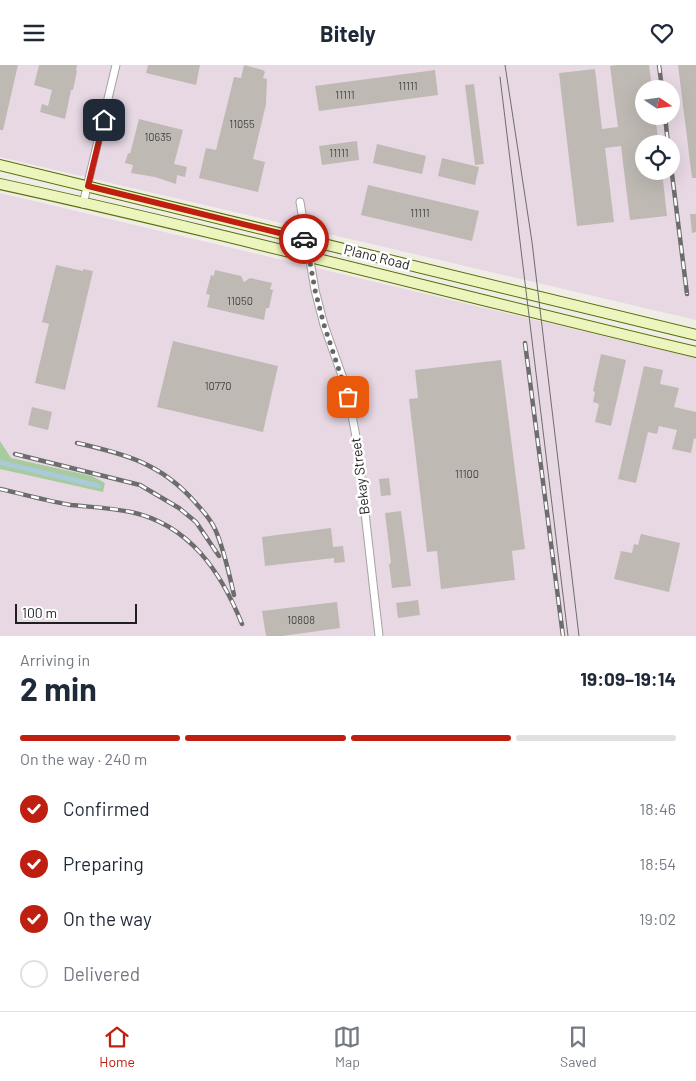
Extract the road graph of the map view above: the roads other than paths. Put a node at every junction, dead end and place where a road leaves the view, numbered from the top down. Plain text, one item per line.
1 (116, 65) edge
2 (0, 165) edge
3 (0, 184) edge
4 (88, 186) junction
5 (300, 203) dead end
6 (83, 204) junction
7 (306, 240) junction
8 (309, 257) junction
9 (696, 335) edge
10 (696, 352) edge
11 (379, 636) edge

1 - 4 street
2 - 4 main road, Plano Road
3 - 6 main road, Plano Road
4 - 6 street
4 - 7 main road, Plano Road
5 - 7 street, Bekay Street
6 - 8 main road, Plano Road
7 - 8 street, Bekay Street
7 - 9 main road, Plano Road
8 - 10 main road, Plano Road
8 - 11 street, Bekay Street

